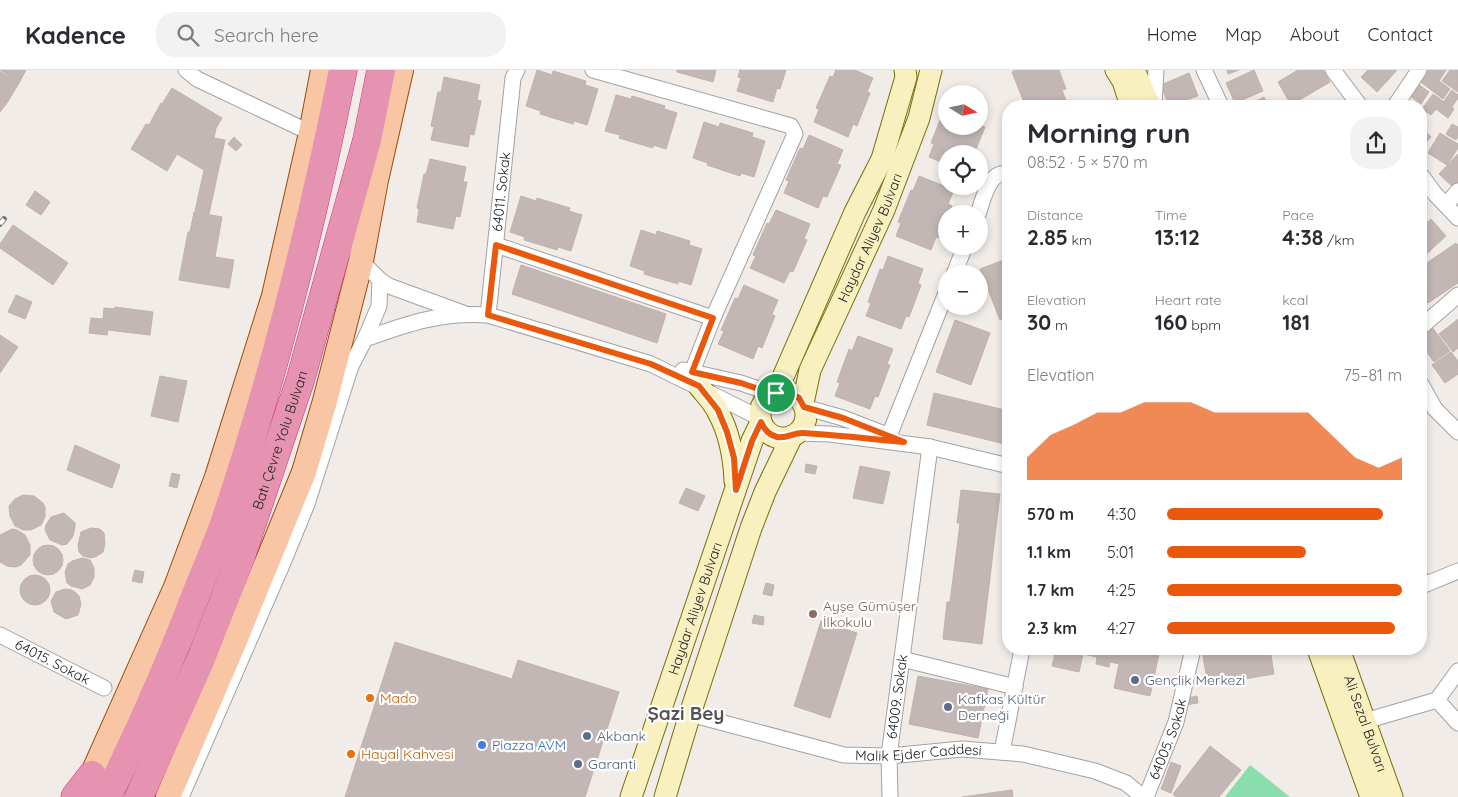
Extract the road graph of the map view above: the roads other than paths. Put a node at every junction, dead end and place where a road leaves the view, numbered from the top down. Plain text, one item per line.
1 (186, 70) edge
2 (323, 70) edge
3 (343, 70) edge
4 (381, 70) edge
5 (401, 70) edge
6 (517, 70) edge
7 (593, 70) edge
8 (905, 70) edge
9 (931, 70) edge
10 (1116, 70) edge
11 (1134, 70) edge
12 (1156, 70) edge
13 (1204, 70) edge
14 (1333, 70) edge
15 (1420, 70) edge
16 (1129, 100) edge
17 (1147, 100) edge
18 (1154, 100) edge
19 (1218, 100) edge
20 (1356, 100) edge
21 (1399, 100) edge
22 (311, 133) junction
23 (1002, 174) edge
24 (1427, 184) edge
25 (1458, 191) edge
26 (982, 205) edge
27 (1446, 205) junction
28 (1458, 218) edge
29 (496, 245) junction
30 (361, 261) junction
31 (380, 280) junction
32 (1458, 295) edge
33 (938, 313) edge
34 (464, 314) junction
35 (488, 315) junction
36 (713, 318) junction
37 (1427, 322) edge
38 (365, 339) junction
39 (695, 379) junction
40 (775, 393) junction
41 (1427, 395) edge
42 (803, 405) junction
43 (761, 420) junction
44 (1458, 432) edge
45 (794, 434) junction
46 (890, 436) junction
47 (904, 442) junction
48 (930, 446) junction
49 (1002, 464) edge
50 (736, 490) junction
51 (1458, 572) edge
52 (1427, 584) edge
53 (0, 635) edge
54 (1021, 655) edge
55 (1192, 655) edge
56 (1320, 655) edge
57 (1341, 655) edge
58 (902, 659) junction
59 (1458, 671) edge
60 (1015, 687) junction
61 (104, 688) dead end
62 (1437, 700) junction
63 (690, 714) junction
64 (1365, 721) junction
65 (1458, 723) edge
66 (1002, 752) junction
67 (889, 756) junction
68 (93, 790) edge
69 (75, 797) edge
70 (139, 797) edge
71 (168, 797) edge
72 (181, 797) edge
73 (631, 797) edge
74 (665, 797) edge
75 (890, 797) edge
76 (1144, 797) edge
77 (1371, 797) edge
78 (1392, 797) edge

1 - 22 street
2 - 22 main road
3 - 68 highway, Batı Çevre Yolu Bulvarı
4 - 70 highway, Batı Çevre Yolu Bulvarı
5 - 30 main road
6 - 29 street, 64011. Sokak
7 - 36 street
8 - 40 main road, Haydar Aliyev Bulvarı
9 - 42 main road, Haydar Aliyev Bulvarı
10 - 16 main road
11 - 17 main road
12 - 18 street
13 - 19 street
14 - 20 street
15 - 21 street
22 - 68 main road
23 - 26 street
24 - 27 street
25 - 27 street
27 - 28 street
29 - 35 street, 64011. Sokak
29 - 36 street
30 - 31 street
30 - 71 main road
31 - 34 street
31 - 38 street
32 - 37 street
33 - 46 street
34 - 35 street
34 - 38 street
35 - 39 street
36 - 39 street
38 - 72 street
39 - 40 street
39 - 43 street
39 - 50 main road
40 - 42 main road
40 - 43 main road
41 - 44 street
42 - 45 main road
42 - 46 street
43 - 45 main road
43 - 50 main road, Haydar Aliyev Bulvarı
45 - 47 street
45 - 63 main road, Haydar Aliyev Bulvarı
46 - 47 street
47 - 48 street
48 - 49 street
48 - 58 street, 64009. Sokak
50 - 73 main road, Haydar Aliyev Bulvarı
51 - 52 street
53 - 61 street, 64015. Sokak
54 - 60 street
55 - 76 street, 64005. Sokak
56 - 77 main road, Ali Sezal Bulvarı
57 - 64 main road, Ali Sezal Bulvarı
58 - 60 street
58 - 67 street, 64009. Sokak
59 - 62 street
60 - 66 street
62 - 64 street
62 - 65 street
63 - 67 street, Malik Ejder Caddesi
63 - 74 main road, Haydar Aliyev Bulvarı
64 - 78 main road, Ali Sezal Bulvarı
66 - 67 street, Malik Ejder Caddesi
66 - 76 street, Malik Ejder Caddesi
67 - 75 street, 64009. Sokak
68 - 69 highway, Batı Çevre Yolu Bulvarı

